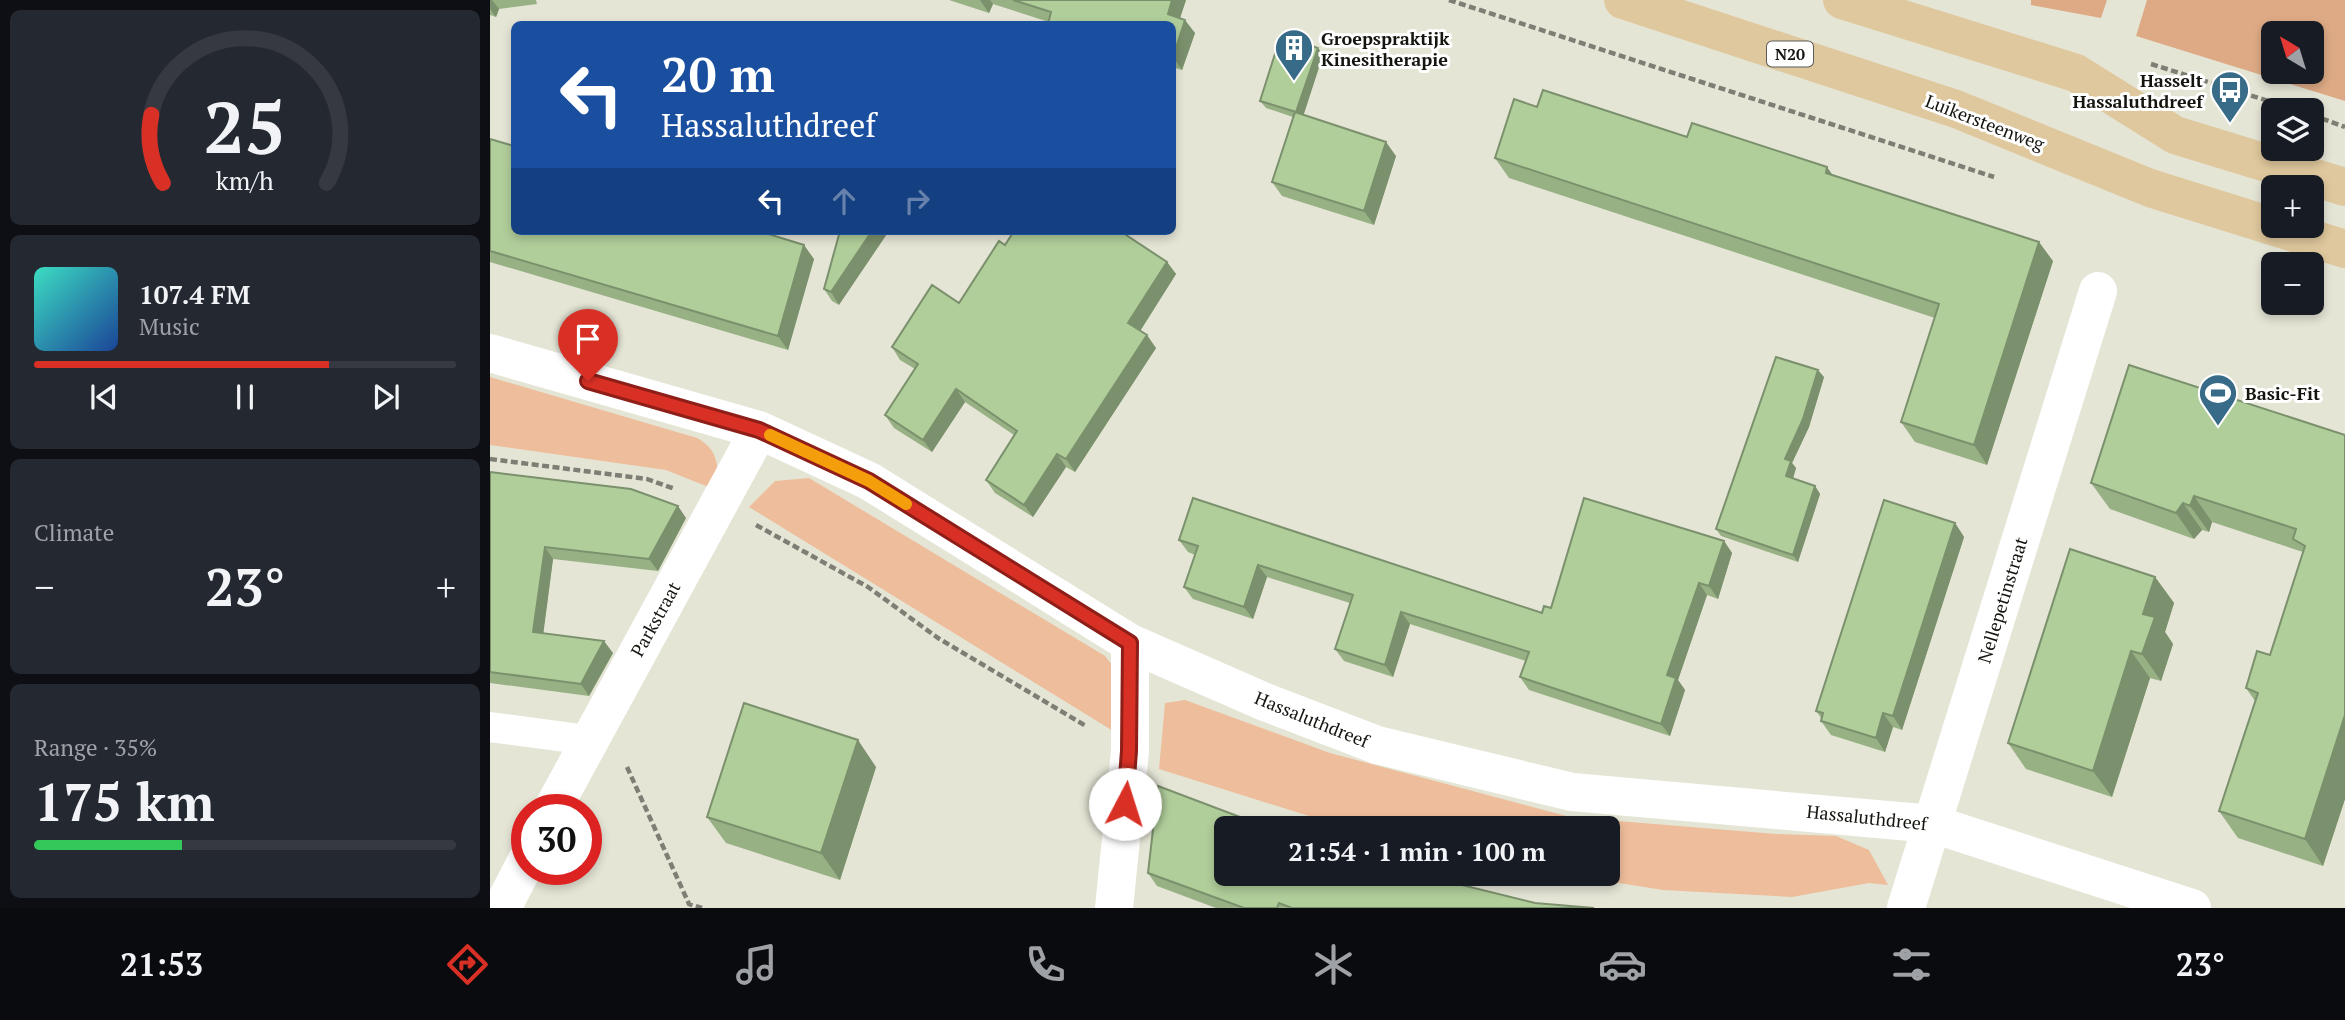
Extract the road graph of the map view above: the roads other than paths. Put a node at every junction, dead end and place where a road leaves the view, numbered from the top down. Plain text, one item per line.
1 (1623, 0) edge
2 (1842, 0) edge
3 (2345, 187) edge
4 (2345, 249) edge
5 (2098, 291) dead end
6 (490, 353) edge
7 (759, 430) junction
8 (1130, 643) junction
9 (490, 727) edge
10 (588, 740) junction
11 (560, 794) edge
12 (1933, 824) junction
13 (514, 885) edge
14 (502, 908) edge
15 (1114, 908) edge
16 (1906, 908) edge
17 (2192, 908) edge

1 - 4 main road, Luikersteenweg / N20
2 - 3 main road
5 - 12 street, Nellepetinstraat
6 - 7 street, Hassaluthdreef
7 - 8 street, Hassaluthdreef
7 - 10 street, Parkstraat
8 - 12 street, Hassaluthdreef
8 - 15 street
9 - 10 lane
10 - 11 street, Parkstraat
12 - 16 street, Nellepetinstraat
12 - 17 street, Hassaluthdreef
13 - 14 street

